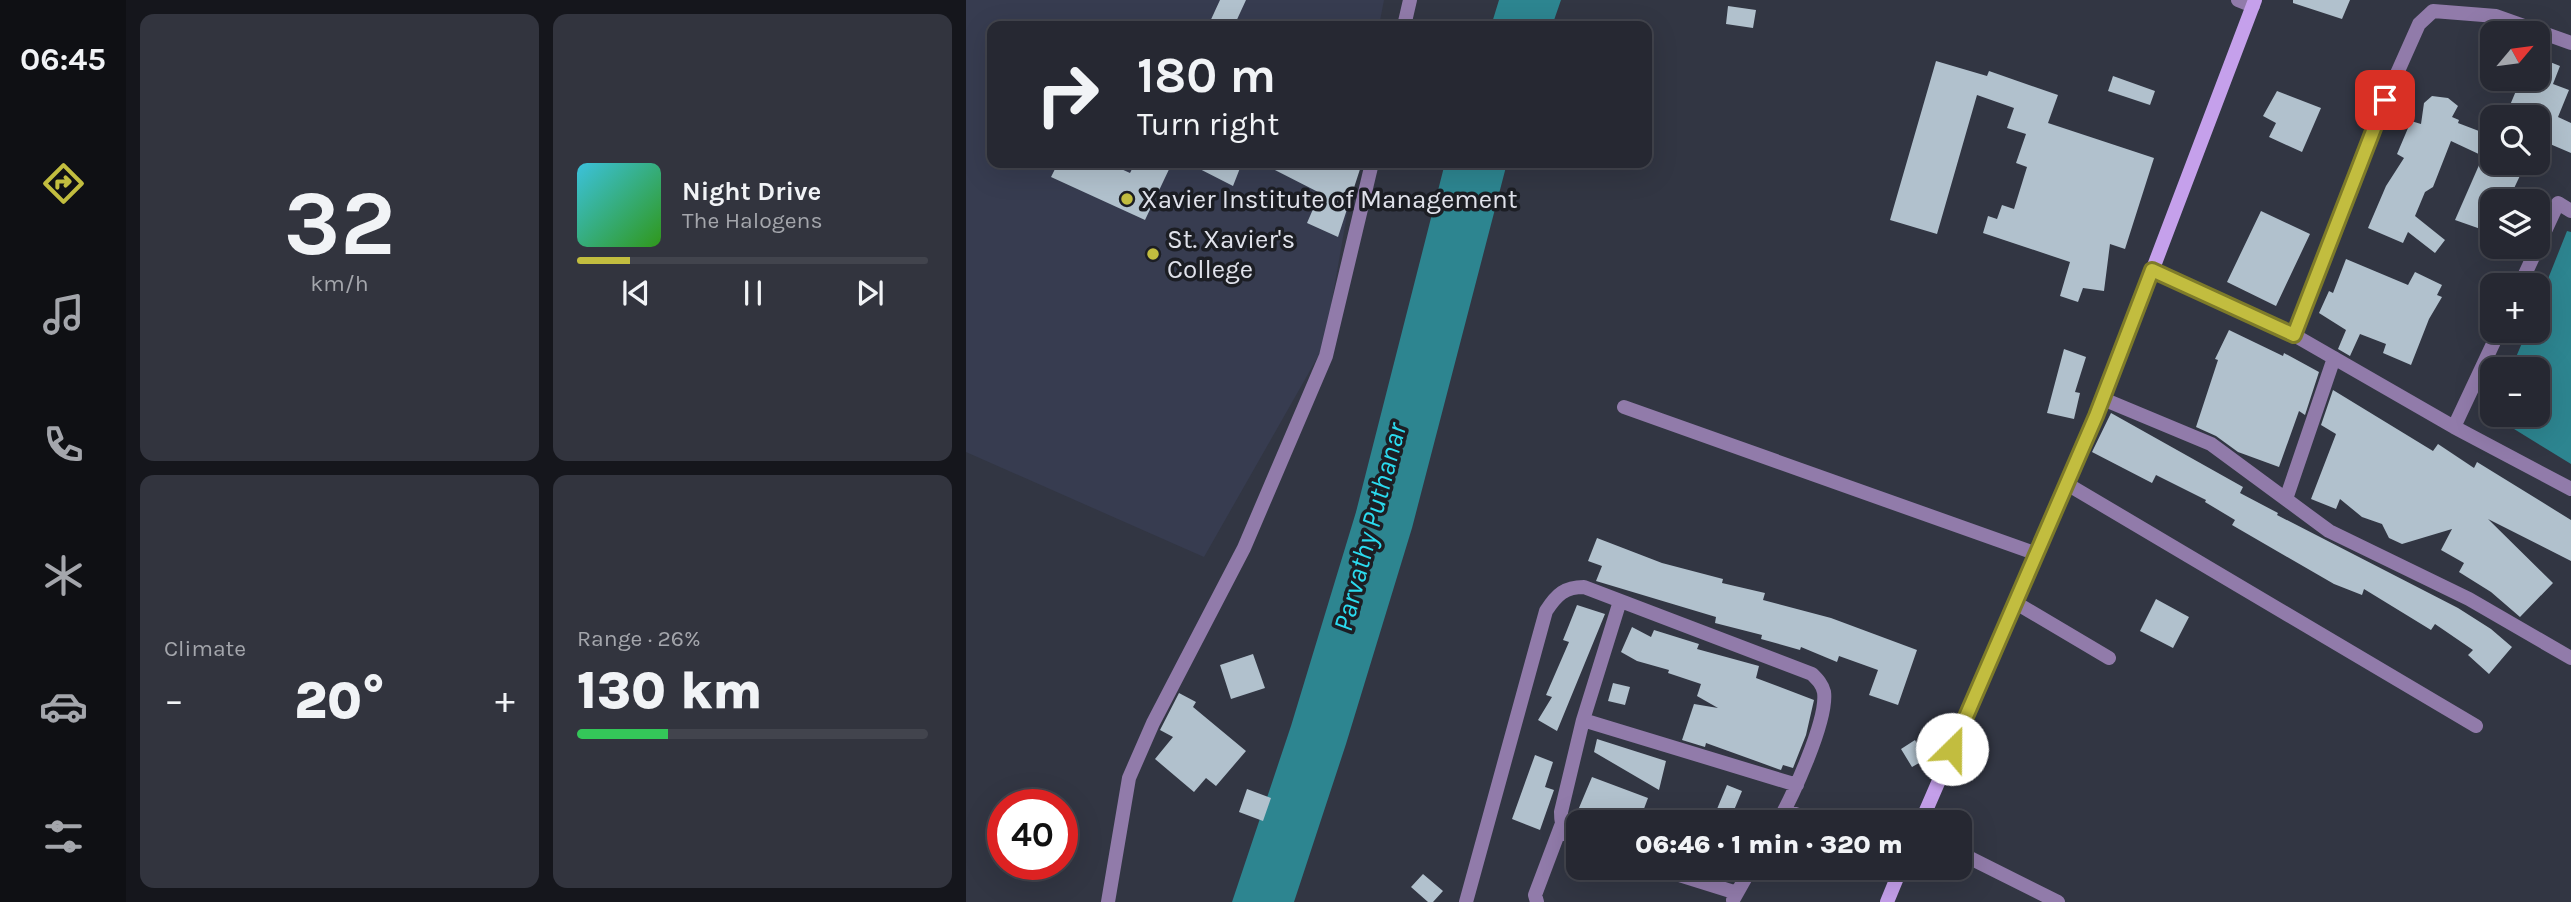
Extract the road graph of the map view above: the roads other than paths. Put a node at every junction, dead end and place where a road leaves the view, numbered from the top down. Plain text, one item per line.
1 (1410, 0) edge
2 (2238, 0) edge
3 (2254, 3) edge
4 (1405, 21) edge
5 (2571, 43) edge
6 (1371, 168) edge
7 (2571, 211) edge
8 (2152, 270) junction
9 (2526, 273) edge
10 (2294, 335) junction
11 (2493, 343) edge
12 (2334, 358) junction
13 (2103, 399) junction
14 (1624, 407) dead end
15 (2454, 427) junction
16 (2067, 484) junction
17 (2571, 489) edge
18 (2286, 499) junction
19 (2037, 554) junction
20 (1620, 601) junction
21 (2016, 603) junction
22 (2571, 658) edge
23 (2109, 659) dead end
24 (1583, 720) junction
25 (2476, 726) dead end
26 (1797, 785) junction
27 (1784, 810) edge
28 (1926, 810) edge
29 (1561, 826) junction
30 (1566, 834) edge
31 (1972, 859) edge
32 (1689, 880) edge
33 (1744, 880) edge
34 (1896, 880) edge
35 (1735, 897) edge
36 (1108, 902) edge
37 (1466, 902) edge
38 (1537, 902) edge
39 (1887, 902) edge
40 (2058, 902) edge

1 - 4 street
2 - 3 street
3 - 8 street
5 - 10 street
6 - 36 street
7 - 9 street
8 - 10 street
8 - 13 street
10 - 12 street
11 - 15 street
12 - 15 street
12 - 18 street
13 - 16 street
13 - 18 street
14 - 19 street
15 - 17 street
16 - 19 street
16 - 25 street
18 - 22 street
19 - 21 street
20 - 24 street
20 - 26 street
20 - 37 street
21 - 23 street
21 - 28 street
24 - 26 street
24 - 29 street
26 - 27 street
29 - 30 street
29 - 38 street
31 - 40 street
32 - 35 street
33 - 35 street
34 - 39 street

